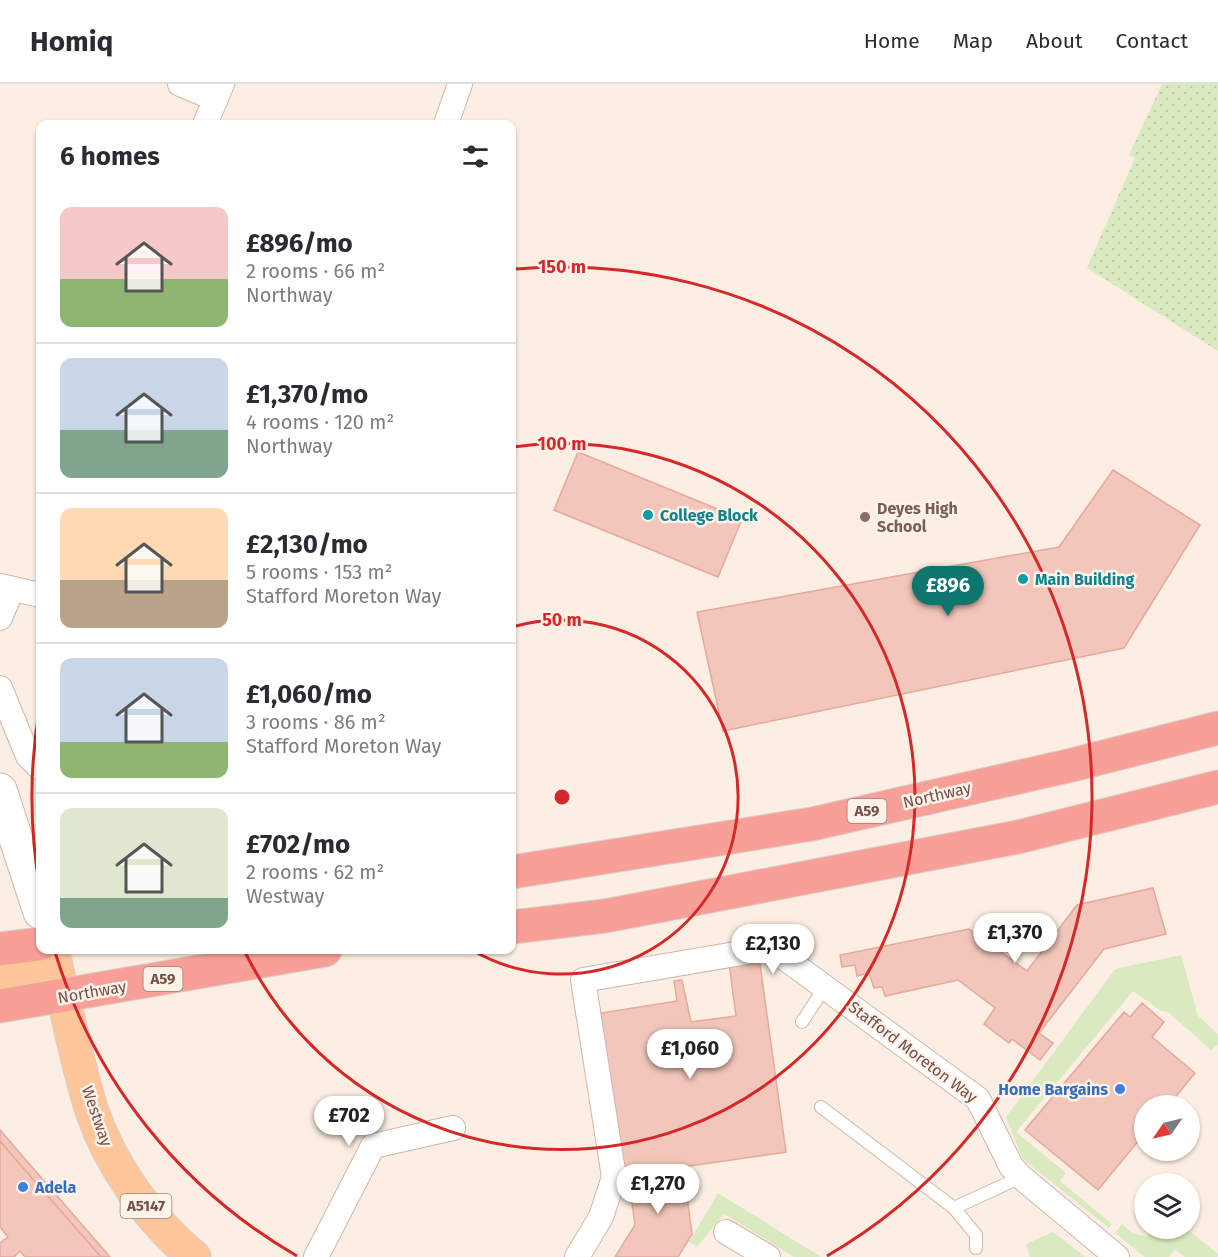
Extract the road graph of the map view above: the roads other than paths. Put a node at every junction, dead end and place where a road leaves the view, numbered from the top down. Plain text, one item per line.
1 (180, 84) edge
2 (460, 84) edge
3 (219, 91) edge
4 (207, 120) edge
5 (447, 120) edge
6 (6, 588) edge
7 (36, 594) edge
8 (0, 618) edge
9 (0, 688) edge
10 (1218, 728) edge
11 (36, 764) edge
12 (1218, 787) edge
13 (0, 790) edge
14 (516, 871) edge
15 (36, 900) edge
16 (516, 927) edge
17 (36, 944) edge
18 (0, 949) edge
19 (53, 954) edge
20 (303, 954) edge
21 (0, 974) edge
22 (825, 987) junction
23 (64, 997) junction
24 (0, 1006) edge
25 (802, 1023) dead end
26 (821, 1107) dead end
27 (453, 1128) dead end
28 (1021, 1177) junction
29 (954, 1208) junction
30 (726, 1232) dead end
31 (976, 1248) dead end
32 (194, 1257) edge
33 (316, 1257) edge
34 (577, 1257) edge
35 (768, 1257) edge
36 (1117, 1257) edge

1 - 3 street
2 - 5 street
3 - 4 street
6 - 7 street
6 - 8 street
9 - 11 street
10 - 14 highway, Northway / A59
12 - 16 highway
13 - 15 street
17 - 18 highway
19 - 23 main road, Westway / A5147
20 - 23 highway, Northway / A59
21 - 23 main road
22 - 25 lane
22 - 28 street, Stafford Moreton Way
22 - 34 street, Stafford Moreton Way
23 - 24 highway, Northway / A59
23 - 32 main road, Westway / A5147
26 - 29 lane
27 - 33 street
28 - 29 lane
28 - 36 street, Stafford Moreton Way
29 - 31 lane
30 - 35 street

